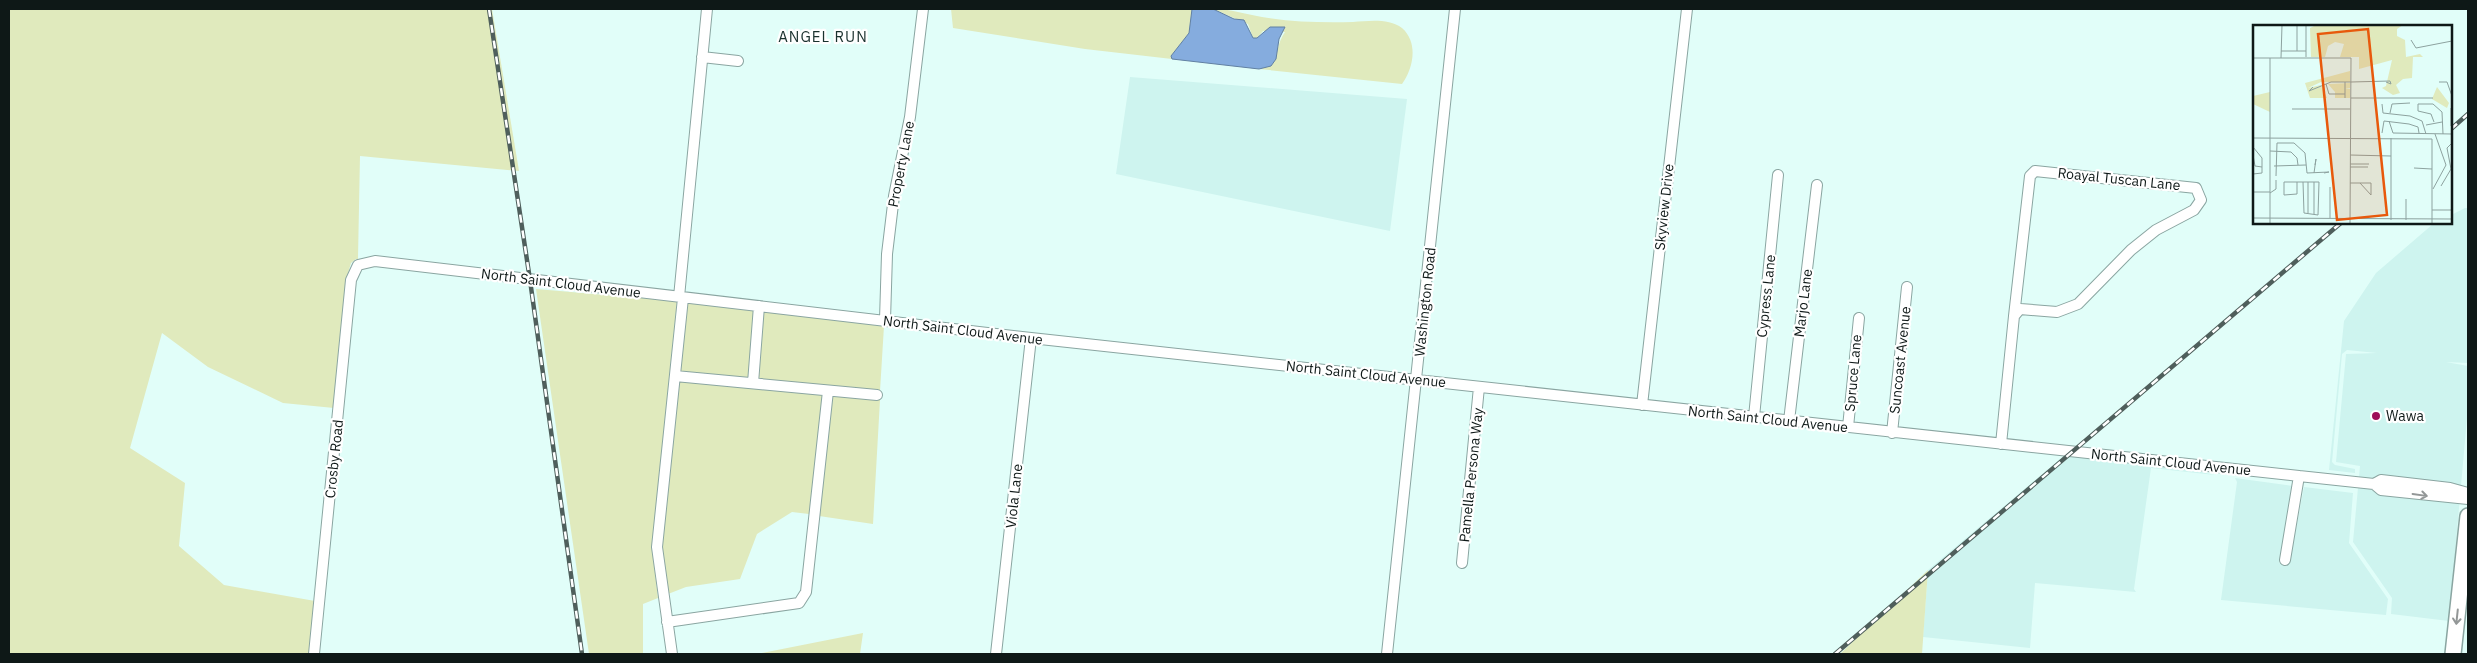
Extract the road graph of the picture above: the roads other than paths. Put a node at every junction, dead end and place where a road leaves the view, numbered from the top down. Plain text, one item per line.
1 (707, 9) edge
2 (923, 9) edge
3 (1454, 9) edge
4 (1687, 9) edge
5 (702, 56) junction
6 (738, 61) dead end
7 (1778, 176) dead end
8 (1817, 184) dead end
9 (358, 265) joint
10 (1907, 287) dead end
11 (681, 297) junction
12 (759, 306) junction
13 (2014, 316) junction
14 (1859, 318) dead end
15 (885, 320) junction
16 (1032, 338) junction
17 (675, 376) junction
18 (1416, 380) junction
19 (753, 383) junction
20 (1479, 387) junction
21 (828, 391) junction
22 (876, 395) dead end
23 (1642, 405) junction
24 (1754, 417) junction
25 (1789, 421) junction
26 (1848, 427) junction
27 (1892, 433) junction
28 (2001, 444) junction
29 (2300, 476) junction
30 (2374, 484) junction
31 (2468, 493) edge
32 (2468, 500) edge
33 (2468, 516) edge
34 (2285, 560) dead end
35 (1462, 563) dead end
36 (667, 622) junction
37 (314, 654) edge
38 (672, 654) edge
39 (996, 654) edge
40 (1387, 654) edge
41 (2453, 654) edge

1 - 5 street
2 - 15 street, Property Lane
3 - 18 street, Washington Road
4 - 23 street, Skyview Drive
5 - 6 street
5 - 11 street
7 - 24 street, Cypress Lane
8 - 25 street, Marjo Lane
9 - 11 street, North Saint Cloud Avenue
9 - 37 street, Crosby Road
10 - 27 street, Suncoast Avenue
11 - 12 street, North Saint Cloud Avenue
11 - 17 street
12 - 15 street, North Saint Cloud Avenue
12 - 19 street
13 - 13 street, Roayal Tuscan Lane
13 - 28 street, Roayal Tuscan Lane
14 - 26 street, Spruce Lane
15 - 16 street, North Saint Cloud Avenue
16 - 18 street, North Saint Cloud Avenue
16 - 39 street, Viola Lane
17 - 19 street
17 - 36 street
18 - 20 street, North Saint Cloud Avenue
18 - 40 street, Washington Road
19 - 21 street
20 - 23 street, North Saint Cloud Avenue
20 - 35 street, Pamella Persona Way
21 - 22 street
21 - 36 street
23 - 24 street, North Saint Cloud Avenue
24 - 25 street, North Saint Cloud Avenue
25 - 26 street, North Saint Cloud Avenue
26 - 27 street, North Saint Cloud Avenue
27 - 28 street, North Saint Cloud Avenue
28 - 29 street, North Saint Cloud Avenue
29 - 30 street, North Saint Cloud Avenue
29 - 34 street
30 - 31 street, North Saint Cloud Avenue
30 -> 32 street, North Saint Cloud Avenue
33 -> 41 highway
36 - 38 street

